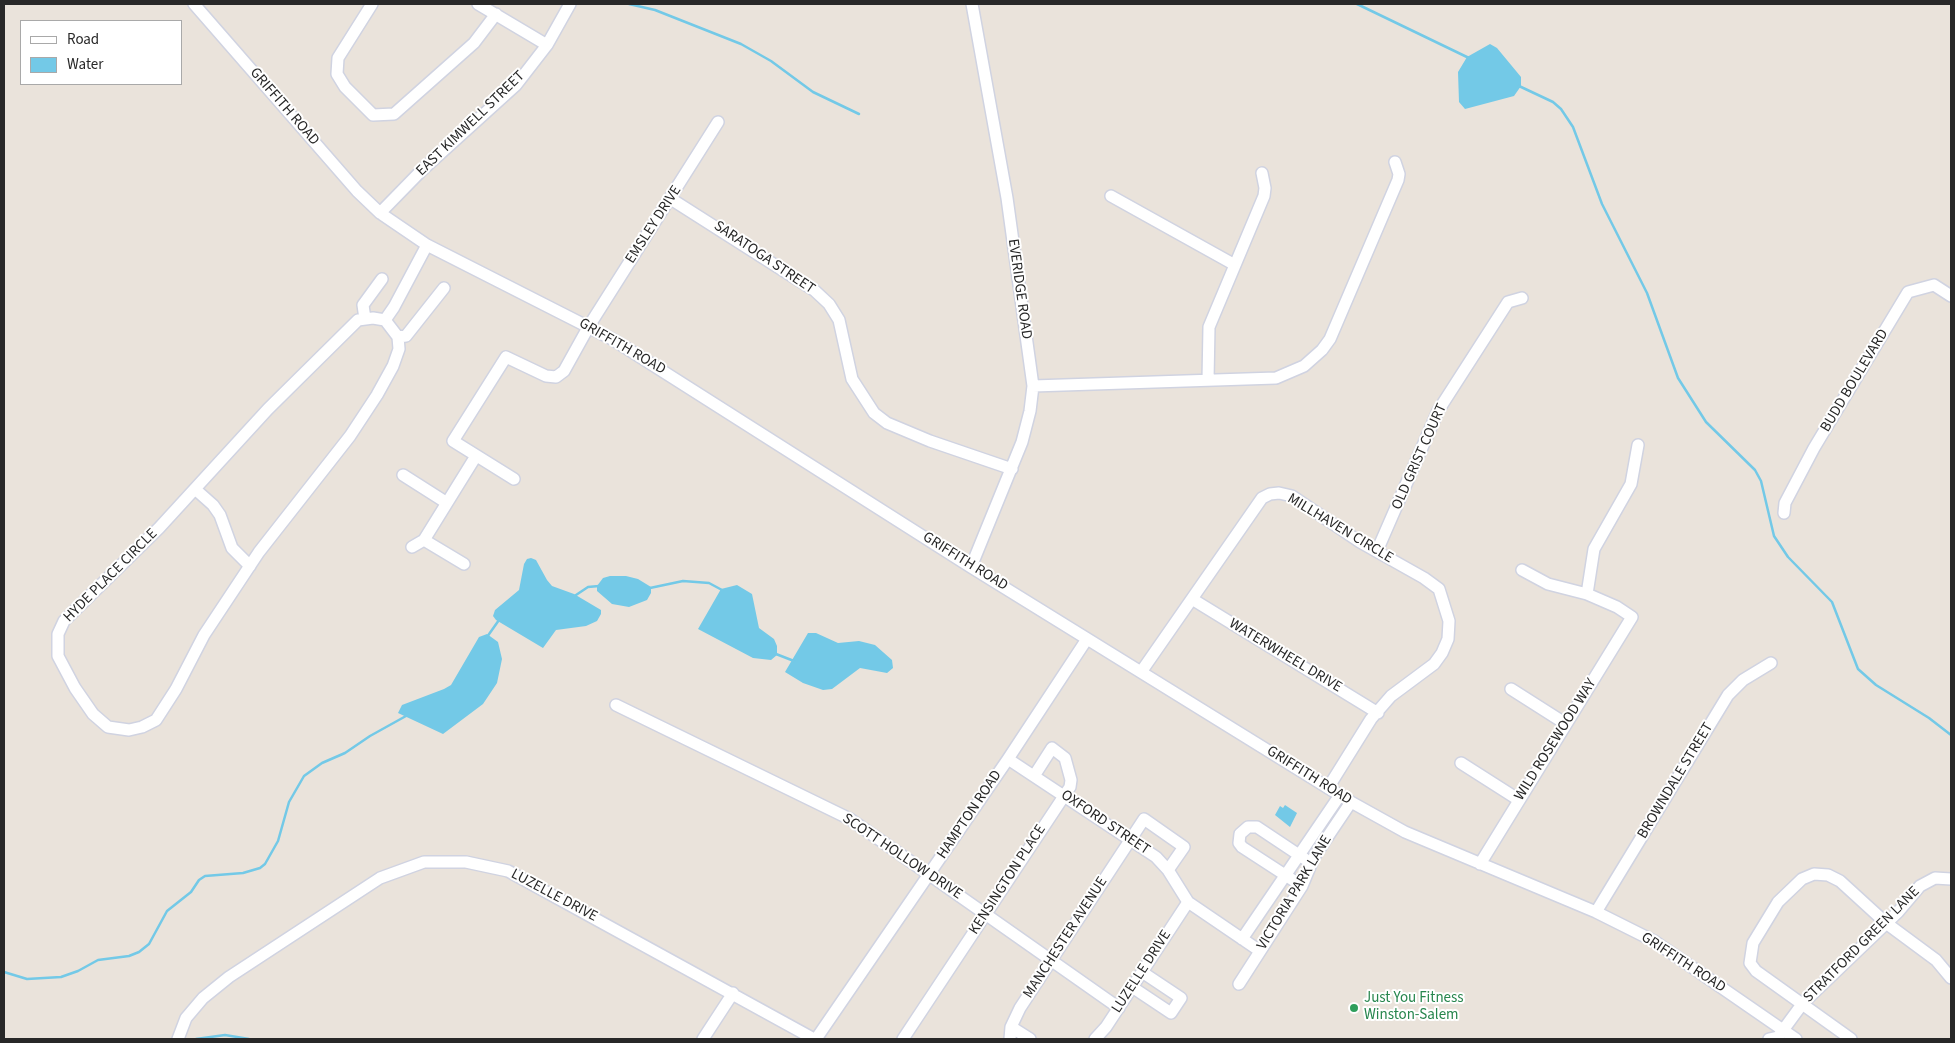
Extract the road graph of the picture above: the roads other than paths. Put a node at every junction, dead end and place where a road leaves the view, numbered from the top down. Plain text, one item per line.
1 (194, 4) edge
2 (372, 4) edge
3 (478, 4) edge
4 (570, 4) edge
5 (972, 4) edge
6 (496, 14) junction
7 (546, 45) junction
8 (718, 122) dead end
9 (1395, 162) dead end
10 (1262, 173) dead end
11 (1111, 196) dead end
12 (671, 199) junction
13 (380, 213) junction
14 (427, 245) junction
15 (1234, 265) junction
16 (382, 279) dead end
17 (444, 288) dead end
18 (1951, 296) edge
19 (1522, 298) dead end
20 (364, 319) junction
21 (385, 320) junction
22 (589, 326) junction
23 (398, 337) junction
24 (1208, 380) junction
25 (1033, 386) junction
26 (1638, 445) dead end
27 (476, 456) junction
28 (1012, 469) junction
29 (403, 475) dead end
30 (514, 479) dead end
31 (195, 489) junction
32 (447, 502) junction
33 (1784, 513) dead end
34 (424, 540) junction
35 (412, 547) dead end
36 (1377, 551) junction
37 (464, 564) dead end
38 (250, 566) junction
39 (972, 567) junction
40 (1522, 570) dead end
41 (1587, 594) junction
42 (1192, 599) junction
43 (1087, 639) junction
44 (1771, 663) dead end
45 (1141, 672) junction
46 (1511, 689) dead end
47 (616, 705) dead end
48 (1378, 712) junction
49 (1566, 724) junction
50 (1008, 759) junction
51 (1461, 763) dead end
52 (1034, 776) junction
53 (1334, 791) junction
54 (1064, 795) junction
55 (1518, 800) junction
56 (1351, 802) junction
57 (1130, 839) junction
58 (1300, 856) junction
59 (1311, 863) junction
60 (1480, 864) junction
61 (1168, 870) junction
62 (929, 874) junction
63 (1284, 875) junction
64 (1951, 879) edge
65 (1302, 886) junction
66 (1188, 902) junction
67 (1596, 912) junction
68 (986, 914) junction
69 (1886, 924) junction
70 (1242, 939) junction
71 (1260, 951) junction
72 (1051, 960) junction
73 (1142, 972) junction
74 (1950, 975) edge
75 (1239, 984) dead end
76 (1132, 987) junction
77 (733, 993) junction
78 (1801, 1004) junction
79 (1119, 1008) junction
80 (1011, 1026) junction
81 (1777, 1036) edge
82 (178, 1039) edge
83 (703, 1039) edge
84 (815, 1039) edge
85 (903, 1039) edge
86 (1010, 1039) edge
87 (1030, 1039) edge
88 (1094, 1039) edge
89 (1796, 1039) edge
90 (1851, 1039) edge

1 - 13 street, GRIFFITH ROAD
2 - 6 street
3 - 6 street
4 - 7 street, EAST KIMWELL STREET
5 - 25 street, EVERIDGE ROAD
6 - 7 street
7 - 13 street, EAST KIMWELL STREET
8 - 12 street, EMSLEY DRIVE
9 - 24 street
10 - 15 street
11 - 15 street
12 - 22 street, EMSLEY DRIVE
12 - 28 street, SARATOGA STREET
13 - 14 street, GRIFFITH ROAD
14 - 21 street
14 - 22 street, GRIFFITH ROAD
15 - 24 street
16 - 20 street
17 - 23 street
18 - 33 street, BUDD BOULEVARD
19 - 36 street, OLD GRIST COURT
20 - 21 street
20 - 31 street, HYDE PLACE CIRCLE
21 - 23 street
22 - 27 street, EMSLEY DRIVE
22 - 39 street, GRIFFITH ROAD
23 - 38 street, HYDE PLACE CIRCLE
24 - 25 street
25 - 28 street, EVERIDGE ROAD
26 - 41 street
27 - 30 street
27 - 32 street
28 - 39 street, EVERIDGE ROAD
29 - 32 street
31 - 38 street
31 - 38 street, HYDE PLACE CIRCLE
32 - 34 street
34 - 35 street
34 - 37 street
36 - 42 street, MILLHAVEN CIRCLE
36 - 48 street, MILLHAVEN CIRCLE
39 - 43 street, GRIFFITH ROAD
40 - 41 street
41 - 49 street, WILD ROSEWOOD WAY
42 - 45 street, MILLHAVEN CIRCLE
42 - 48 street, WATERWHEEL DRIVE
43 - 45 street, GRIFFITH ROAD
43 - 50 street, HAMPTON ROAD
44 - 67 street, BROWNDALE STREET
45 - 53 street, GRIFFITH ROAD
46 - 49 street
47 - 62 street, SCOTT HOLLOW DRIVE
48 - 53 street, MILLHAVEN CIRCLE
49 - 55 street, WILD ROSEWOOD WAY
50 - 52 street, OXFORD STREET
50 - 62 street, HAMPTON ROAD
51 - 55 street
52 - 54 street, OXFORD STREET
52 - 54 street, KENSINGTON PLACE
53 - 56 street, GRIFFITH ROAD
53 - 58 street, VICTORIA PARK LANE
54 - 57 street, OXFORD STREET
54 - 68 street, KENSINGTON PLACE
55 - 60 street, WILD ROSEWOOD WAY
56 - 59 street, VICTORIA PARK LANE
56 - 60 street, GRIFFITH ROAD
57 - 61 street, OXFORD STREET
57 - 61 street, MANCHESTER AVENUE
57 - 72 street, MANCHESTER AVENUE
58 - 59 street
58 - 63 street, VICTORIA PARK LANE
58 - 63 street
59 - 65 street, VICTORIA PARK LANE
60 - 67 street, GRIFFITH ROAD
61 - 66 street, OXFORD STREET
62 - 68 street, SCOTT HOLLOW DRIVE
62 - 84 street, HAMPTON ROAD
63 - 65 street
63 - 70 street, VICTORIA PARK LANE
64 - 69 street, STRATFORD GREEN LANE
65 - 71 street, VICTORIA PARK LANE
66 - 70 street
66 - 73 street, LUZELLE DRIVE
67 - 81 street, GRIFFITH ROAD
68 - 72 street, SCOTT HOLLOW DRIVE
68 - 85 street, KENSINGTON PLACE
69 - 74 street
69 - 78 street, STRATFORD GREEN LANE
69 - 78 street
70 - 71 street
71 - 75 street, VICTORIA PARK LANE
72 - 79 street, SCOTT HOLLOW DRIVE
72 - 80 street, MANCHESTER AVENUE
73 - 76 street, LUZELLE DRIVE
73 - 76 street
76 - 79 street, LUZELLE DRIVE
77 - 82 street, LUZELLE DRIVE
77 - 83 street
77 - 84 street, LUZELLE DRIVE
78 - 81 street, STRATFORD GREEN LANE
78 - 90 street
79 - 88 street, LUZELLE DRIVE
80 - 86 street, MANCHESTER AVENUE
80 - 87 street
81 - 89 street, GRIFFITH ROAD

